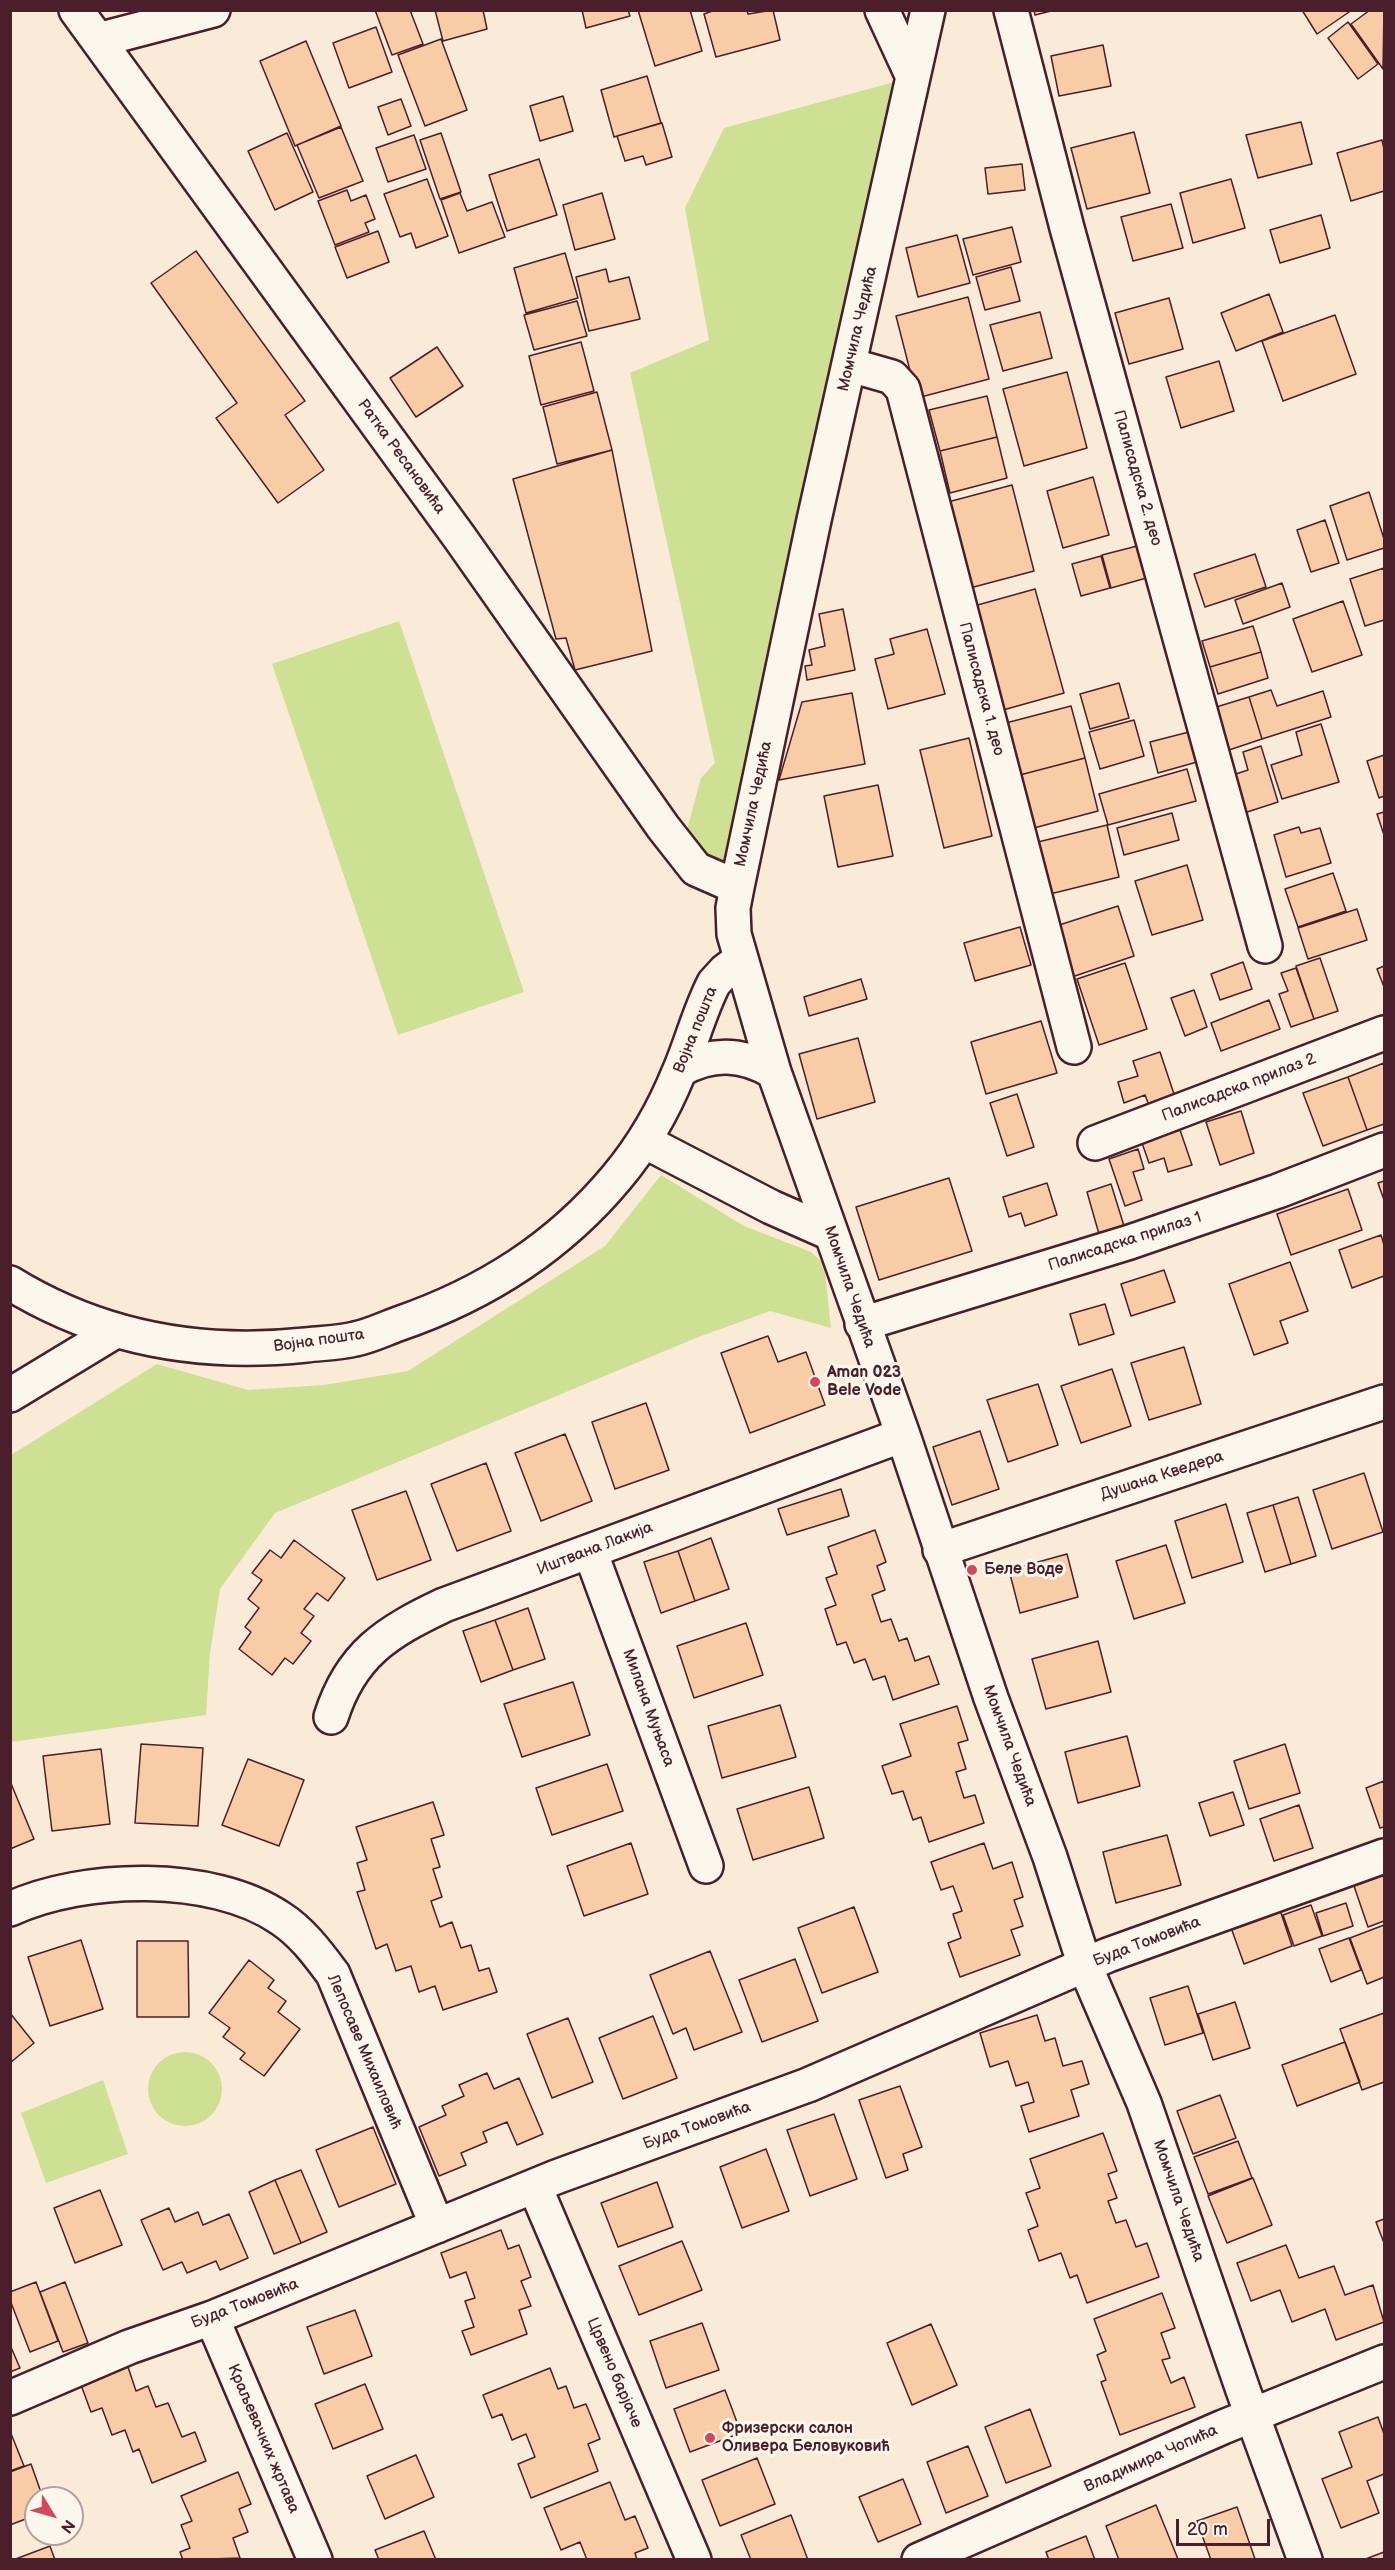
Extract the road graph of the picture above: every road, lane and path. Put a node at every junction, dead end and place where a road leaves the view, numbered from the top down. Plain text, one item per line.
1 (76, 10) edge
2 (213, 10) edge
3 (882, 10) edge
4 (928, 10) edge
5 (1011, 10) edge
6 (98, 40) junction
7 (913, 77) junction
8 (850, 365) junction
9 (736, 887) junction
10 (1265, 946) dead end
11 (741, 959) junction
12 (1384, 1033) edge
13 (1074, 1047) dead end
14 (680, 1071) junction
15 (774, 1072) junction
16 (644, 1141) junction
17 (1095, 1143) dead end
18 (1384, 1150) edge
19 (830, 1233) junction
20 (10, 1283) edge
21 (862, 1324) junction
22 (114, 1332) junction
23 (10, 1395) edge
24 (1384, 1402) edge
25 (903, 1435) junction
26 (940, 1550) junction
27 (590, 1551) junction
28 (331, 1717) dead end
29 (1384, 1856) edge
30 (706, 1866) dead end
31 (10, 1909) edge
32 (1084, 1966) junction
33 (535, 2187) junction
34 (437, 2226) junction
35 (212, 2318) junction
36 (1384, 2362) edge
37 (10, 2398) edge
38 (1252, 2415) junction
39 (315, 2559) edge
40 (694, 2559) edge
41 (919, 2559) edge
42 (1305, 2559) edge

1 - 6 street, Ратка Ресановића
2 - 6 street
3 - 7 street
4 - 7 street, Момчила Чедића
5 - 10 street, Палисадска 2. део
6 - 9 street, Ратка Ресановића
7 - 8 street, Момчила Чедића
8 - 9 street, Момчила Чедића
8 - 13 street, Палисадска 1. део
9 - 11 street, Момчила Чедића
11 - 14 street, Војна пошта
11 - 15 street, Момчила Чедића
12 - 17 street, Палисадска прилаз 2
14 - 15 street
14 - 16 street, Војна пошта
15 - 19 street, Момчила Чедића
16 - 19 street
16 - 22 street, Војна пошта
18 - 21 street, Палисадска прилаз 1
19 - 21 street, Момчила Чедића
20 - 22 street, Војна пошта
21 - 25 street, Момчила Чедића
22 - 23 street
24 - 26 street, Душана Кведера
25 - 26 street, Момчила Чедића
25 - 27 street, Иштвана Лакија
26 - 32 street, Момчила Чедића
27 - 28 street, Иштвана Лакија
27 - 30 street, Милана Муњаса
29 - 32 street, Буда Томовића
31 - 34 street, Лепосаве Михаиловић
32 - 33 street, Буда Томовића
32 - 38 street, Момчила Чедића
33 - 34 street, Буда Томовића
33 - 40 street, Црвено барјаче
34 - 35 street, Буда Томовића
35 - 37 street, Буда Томовића
35 - 39 street, Краљевачких жртава
36 - 38 street, Владимира Чопића
38 - 41 street, Владимира Чопића
38 - 42 street, Момчила Чедића

